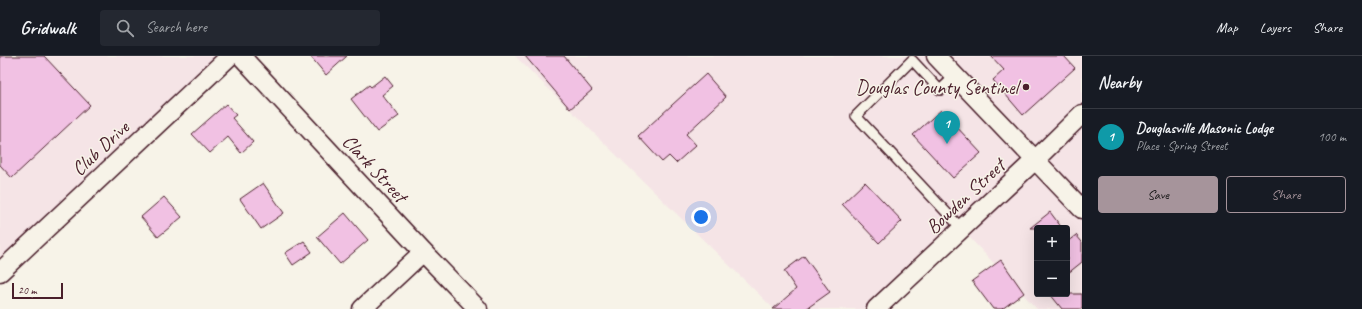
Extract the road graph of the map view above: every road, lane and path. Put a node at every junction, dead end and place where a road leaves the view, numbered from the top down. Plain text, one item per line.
1 (230, 56) edge
2 (241, 56) edge
3 (936, 56) edge
4 (955, 76) junction
5 (1082, 114) edge
6 (1035, 160) junction
7 (1082, 208) edge
8 (962, 229) junction
9 (423, 252) junction
10 (0, 272) edge
11 (362, 309) edge
12 (478, 309) edge
13 (876, 309) edge

1 - 10 street, Club Drive
2 - 9 street, Clark Street
3 - 4 street
4 - 6 street
4 - 8 lane
5 - 6 street, Bowden Street
6 - 7 street
6 - 8 street, Bowden Street
8 - 13 street, Bowden Street
9 - 11 street
9 - 12 street, Clark Street

